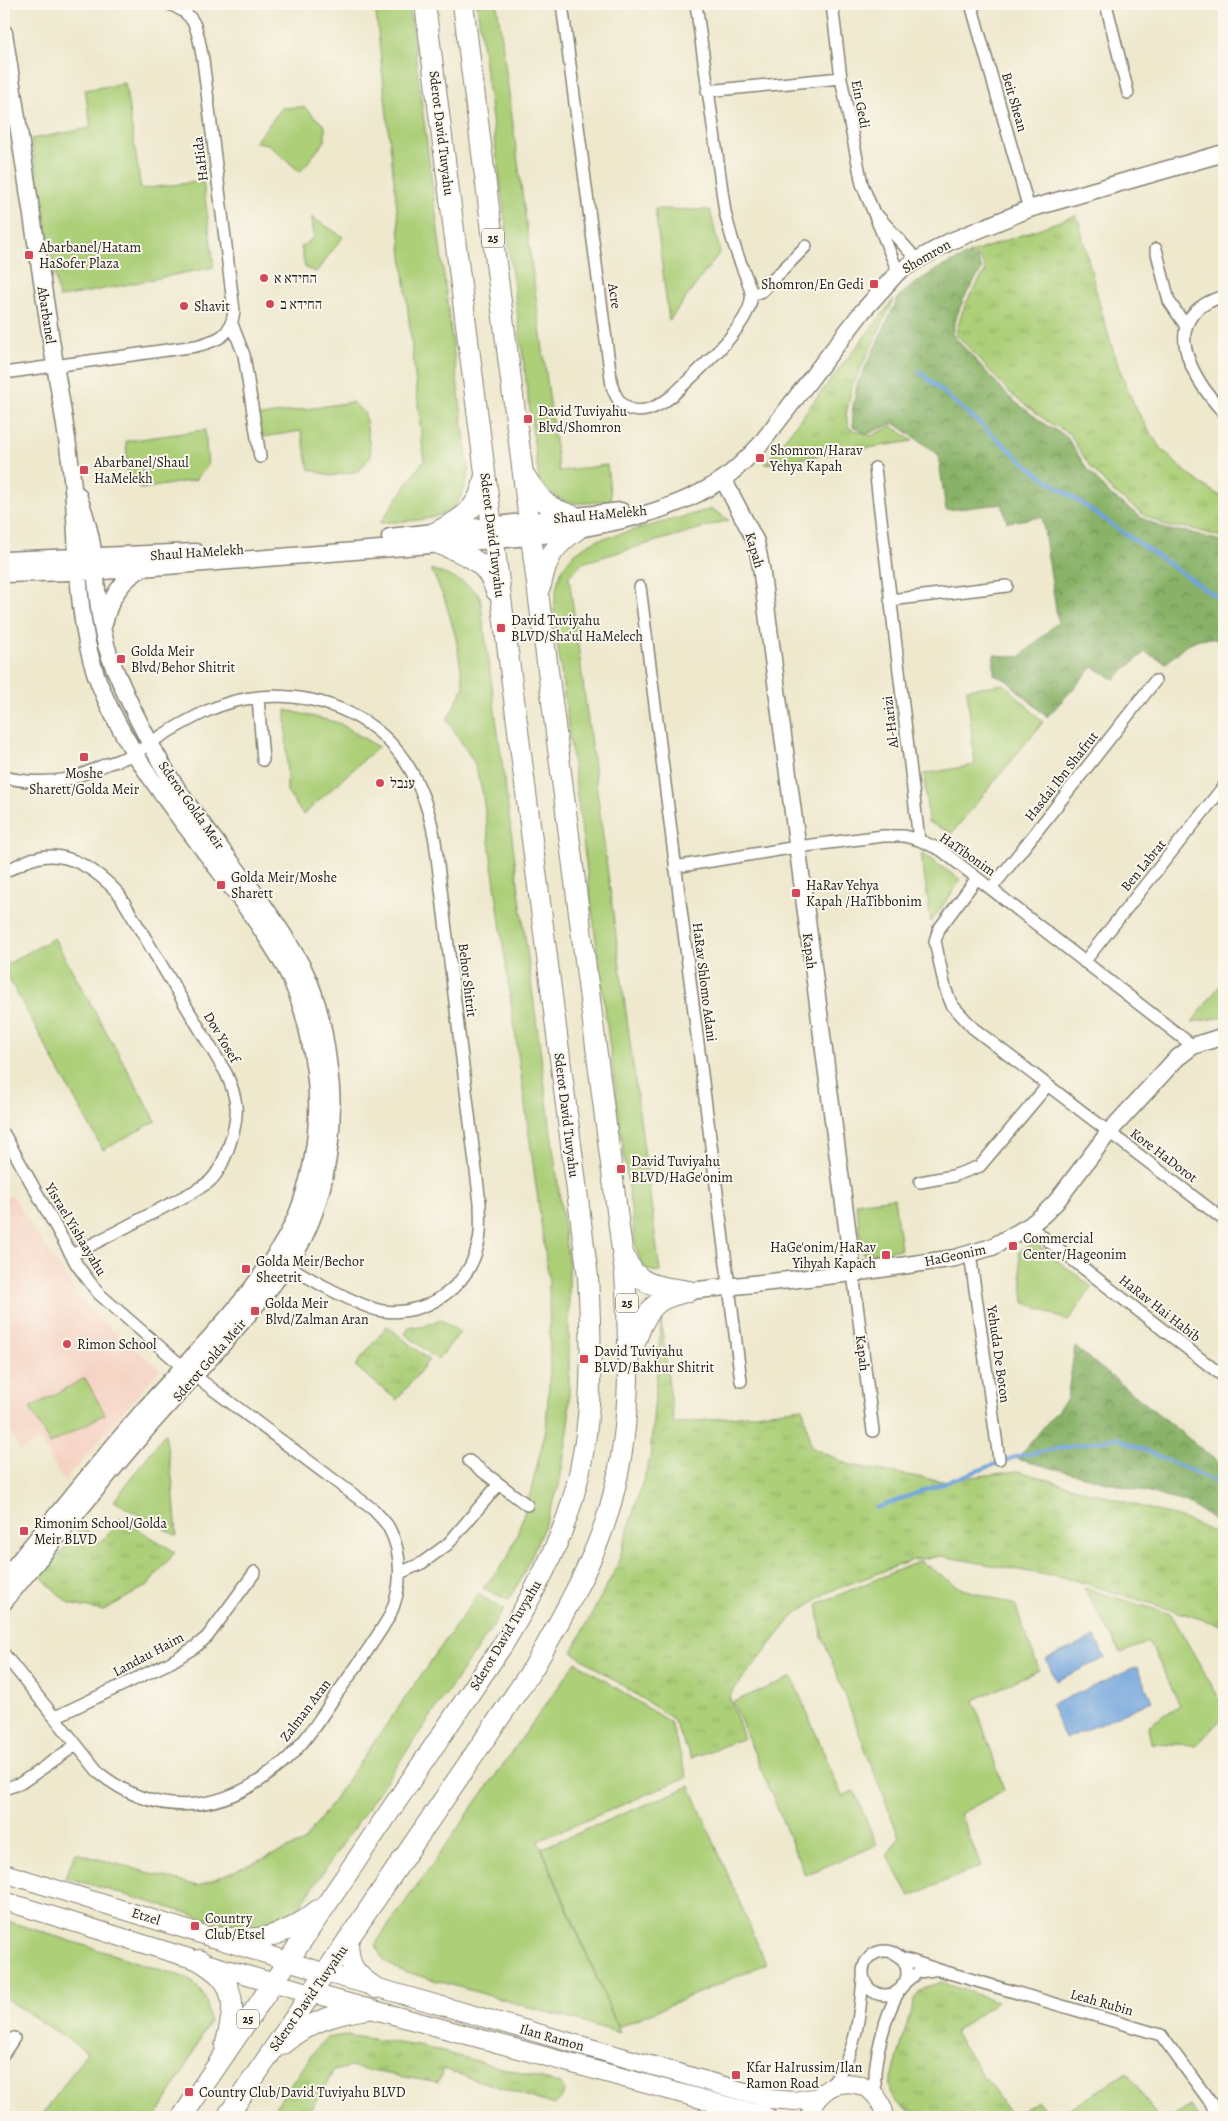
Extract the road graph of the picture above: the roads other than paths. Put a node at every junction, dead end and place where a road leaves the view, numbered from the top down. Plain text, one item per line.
1 (169, 4) edge
2 (426, 4) edge
3 (463, 4) edge
4 (562, 4) edge
5 (696, 4) edge
6 (832, 4) edge
7 (971, 4) edge
8 (1106, 4) edge
9 (4, 33) edge
10 (841, 78) junction
11 (707, 91) junction
12 (1128, 93) dead end
13 (1224, 153) edge
14 (871, 208) junction
15 (1029, 209) junction
16 (806, 246) dead end
17 (1156, 249) dead end
18 (917, 260) junction
19 (898, 272) junction
20 (752, 295) junction
21 (1224, 296) edge
22 (232, 324) junction
23 (1185, 325) junction
24 (55, 367) junction
25 (4, 373) edge
26 (1224, 414) edge
27 (260, 457) dead end
28 (875, 468) dead end
29 (485, 472) junction
30 (523, 473) junction
31 (723, 479) junction
32 (658, 509) joint
33 (576, 523) junction
34 (530, 529) junction
35 (493, 533) junction
36 (436, 539) junction
37 (4, 560) edge
38 (86, 564) junction
39 (145, 567) junction
40 (4, 574) edge
41 (1007, 586) dead end
42 (640, 587) dead end
43 (538, 596) junction
44 (890, 600) junction
45 (503, 613) junction
46 (103, 631) junction
47 (1155, 681) dead end
48 (258, 698) junction
49 (150, 743) junction
50 (135, 754) junction
51 (263, 760) dead end
52 (4, 778) edge
53 (1224, 786) edge
54 (919, 840) junction
55 (797, 847) junction
56 (675, 867) junction
57 (4, 872) edge
58 (977, 878) junction
59 (991, 889) junction
60 (1084, 962) junction
61 (1224, 1036) edge
62 (1193, 1046) junction
63 (1048, 1085) junction
64 (1109, 1132) junction
65 (4, 1134) edge
66 (920, 1182) dead end
67 (1224, 1220) edge
68 (1029, 1226) junction
69 (621, 1247) junction
70 (970, 1254) junction
71 (72, 1255) junction
72 (280, 1260) junction
73 (853, 1273) junction
74 (728, 1287) junction
75 (689, 1291) junction
76 (629, 1363) junction
77 (189, 1371) junction
78 (1224, 1377) edge
79 (741, 1381) dead end
80 (873, 1431) dead end
81 (999, 1459) dead end
82 (469, 1461) dead end
83 (499, 1484) junction
84 (527, 1505) dead end
85 (256, 1572) dead end
86 (400, 1574) junction
87 (4, 1579) edge
88 (4, 1602) edge
89 (4, 1654) edge
90 (55, 1718) junction
91 (76, 1745) junction
92 (4, 1789) edge
93 (4, 1873) edge
94 (331, 1899) junction
95 (4, 1901) edge
96 (212, 1937) junction
97 (348, 1939) junction
98 (899, 1957) junction
99 (199, 1960) junction
100 (288, 1961) junction
101 (939, 1970) junction
102 (325, 1973) junction
103 (864, 1978) junction
104 (273, 1983) junction
105 (902, 1986) junction
106 (376, 1988) junction
107 (312, 1993) junction
108 (368, 2009) junction
109 (14, 2038) dead end
110 (4, 2053) edge
111 (223, 2055) junction
112 (264, 2061) junction
113 (822, 2094) junction
114 (884, 2112) edge
115 (182, 2117) edge
116 (227, 2117) edge
117 (767, 2117) edge
118 (810, 2117) edge
119 (1217, 2117) edge

1 - 22 street, HaHida
2 - 29 highway, Sderot David Tuvyahu / 25
3 - 30 highway, Sderot David Tuvyahu / 25
4 - 20 street, Acre
5 - 11 street
6 - 10 street, Ein Gedi
7 - 15 street, Beit Shean
8 - 12 street
9 - 24 street, Abarbanel
10 - 11 street
10 - 14 street, Ein Gedi
11 - 20 street
13 - 15 street, Shomron
14 - 18 street, Ein Gedi
14 - 19 street, Ein Gedi
15 - 18 street, Shomron
16 - 20 street
17 - 23 street
18 - 19 street, Shomron
19 - 31 street, Shomron
21 - 23 street
22 - 24 street
22 - 27 street, HaHida
23 - 26 street
24 - 25 street
24 - 38 street, Abarbanel
28 - 44 street, Al-Harizi
29 - 35 highway, Sderot David Tuvyahu / 25
29 - 36 highway
30 - 33 highway
30 - 34 highway, Sderot David Tuvyahu / 25
31 - 32 street, Shomron
31 - 55 street, Kapah
32 - 33 street, Shaul HaMelekh
33 - 34 street, Shaul HaMelekh
33 - 43 highway
34 - 35 street, Shaul HaMelekh
34 - 43 highway, Sderot David Tuvyahu / 25
35 - 36 street, Shaul HaMelekh
35 - 45 highway, Sderot David Tuvyahu / 25
36 - 38 street, Shaul HaMelekh
36 - 39 street, Shaul HaMelekh
36 - 45 highway
37 - 38 street, Shaul HaMelekh
38 - 39 street, Shaul HaMelekh
38 - 40 street, Shaul HaMelekh
38 - 46 street, Sderot Golda Meir
38 - 50 street, Sderot Golda Meir
39 - 46 street
41 - 44 street
42 - 56 street, HaRav Shlomo Adani
43 - 69 highway, Sderot David Tuvyahu / 25
44 - 54 street, Al-Harizi
45 - 94 highway, Sderot David Tuvyahu / 25
46 - 49 street, Sderot Golda Meir
47 - 59 street, Hasdai Ibn Shafrut
48 - 49 street, Behor Shitrit
48 - 51 street
48 - 72 street, Behor Shitrit
49 - 50 street, Behor Shitrit
49 - 72 street, Sderot Golda Meir
50 - 52 street, Behor Shitrit
50 - 72 street, Sderot Golda Meir
53 - 60 street, Ben Labrat
54 - 55 street, HaTibonim
54 - 58 street, HaTibonim
55 - 56 street, HaTibonim
55 - 73 street, Kapah
56 - 74 street, HaRav Shlomo Adani
57 - 71 street, Dov Yosef
58 - 59 street, HaTibonim
58 - 63 street, Kore HaDorot
59 - 60 street, HaTibonim
60 - 62 street, HaTibonim
61 - 62 street, HaGeonim
62 - 64 street, HaGeonim
63 - 64 street, Kore HaDorot
63 - 66 street
64 - 67 street, Kore HaDorot
64 - 68 street, HaGeonim
65 - 71 street, Yisrael Yishaayahu
68 - 70 street, HaGeonim
68 - 78 street, HaRav Hai Habib
69 - 75 highway
69 - 76 highway, Sderot David Tuvyahu / 25
70 - 73 street, HaGeonim
70 - 81 street, Yehuda De Boton
71 - 77 street, Yisrael Yishaayahu
72 - 77 street, Sderot Golda Meir
73 - 74 street, HaGeonim
73 - 80 street, Kapah
74 - 75 street, HaGeonim
74 - 79 street, HaRav Shlomo Adani
75 - 76 highway
76 - 97 highway, Sderot David Tuvyahu / 25
77 - 86 street, Zalman Aran
77 - 87 street, Sderot Golda Meir
77 - 88 street, Sderot Golda Meir
82 - 83 street
83 - 84 street
83 - 86 street
85 - 90 street, Landau Haim
86 - 91 street, Zalman Aran
89 - 90 street, Zalman Aran
90 - 91 street, Zalman Aran
91 - 92 street
93 - 96 main road, Etzel
94 - 96 highway
94 - 100 highway, Sderot David Tuvyahu / 25
95 - 99 main road, Etzel
96 - 100 main road, Etzel
97 - 102 highway, Sderot David Tuvyahu / 25
97 - 106 highway
98 - 101 street, Leah Rubin
98 - 103 street
98 - 105 street
99 - 104 main road, Etzel
99 - 111 highway
100 - 102 main road, Ilan Ramon
100 - 104 highway, Sderot David Tuvyahu / 25
101 - 105 street, Leah Rubin
101 - 119 street, Leah Rubin
102 - 106 main road, Ilan Ramon
102 - 107 highway, Sderot David Tuvyahu / 25
103 - 105 street
103 - 113 street
104 - 107 main road, Ilan Ramon
104 - 111 highway, Sderot David Tuvyahu / 25
105 - 114 street
106 - 113 main road, Ilan Ramon
107 - 108 main road, Ilan Ramon
107 - 112 highway, Sderot David Tuvyahu / 25
108 - 112 highway
108 - 117 main road, Ilan Ramon
109 - 110 street
111 - 115 highway, Sderot David Tuvyahu / 25
112 - 116 highway, Sderot David Tuvyahu / 25
113 - 114 main road, Ilan Ramon
113 - 118 main road

